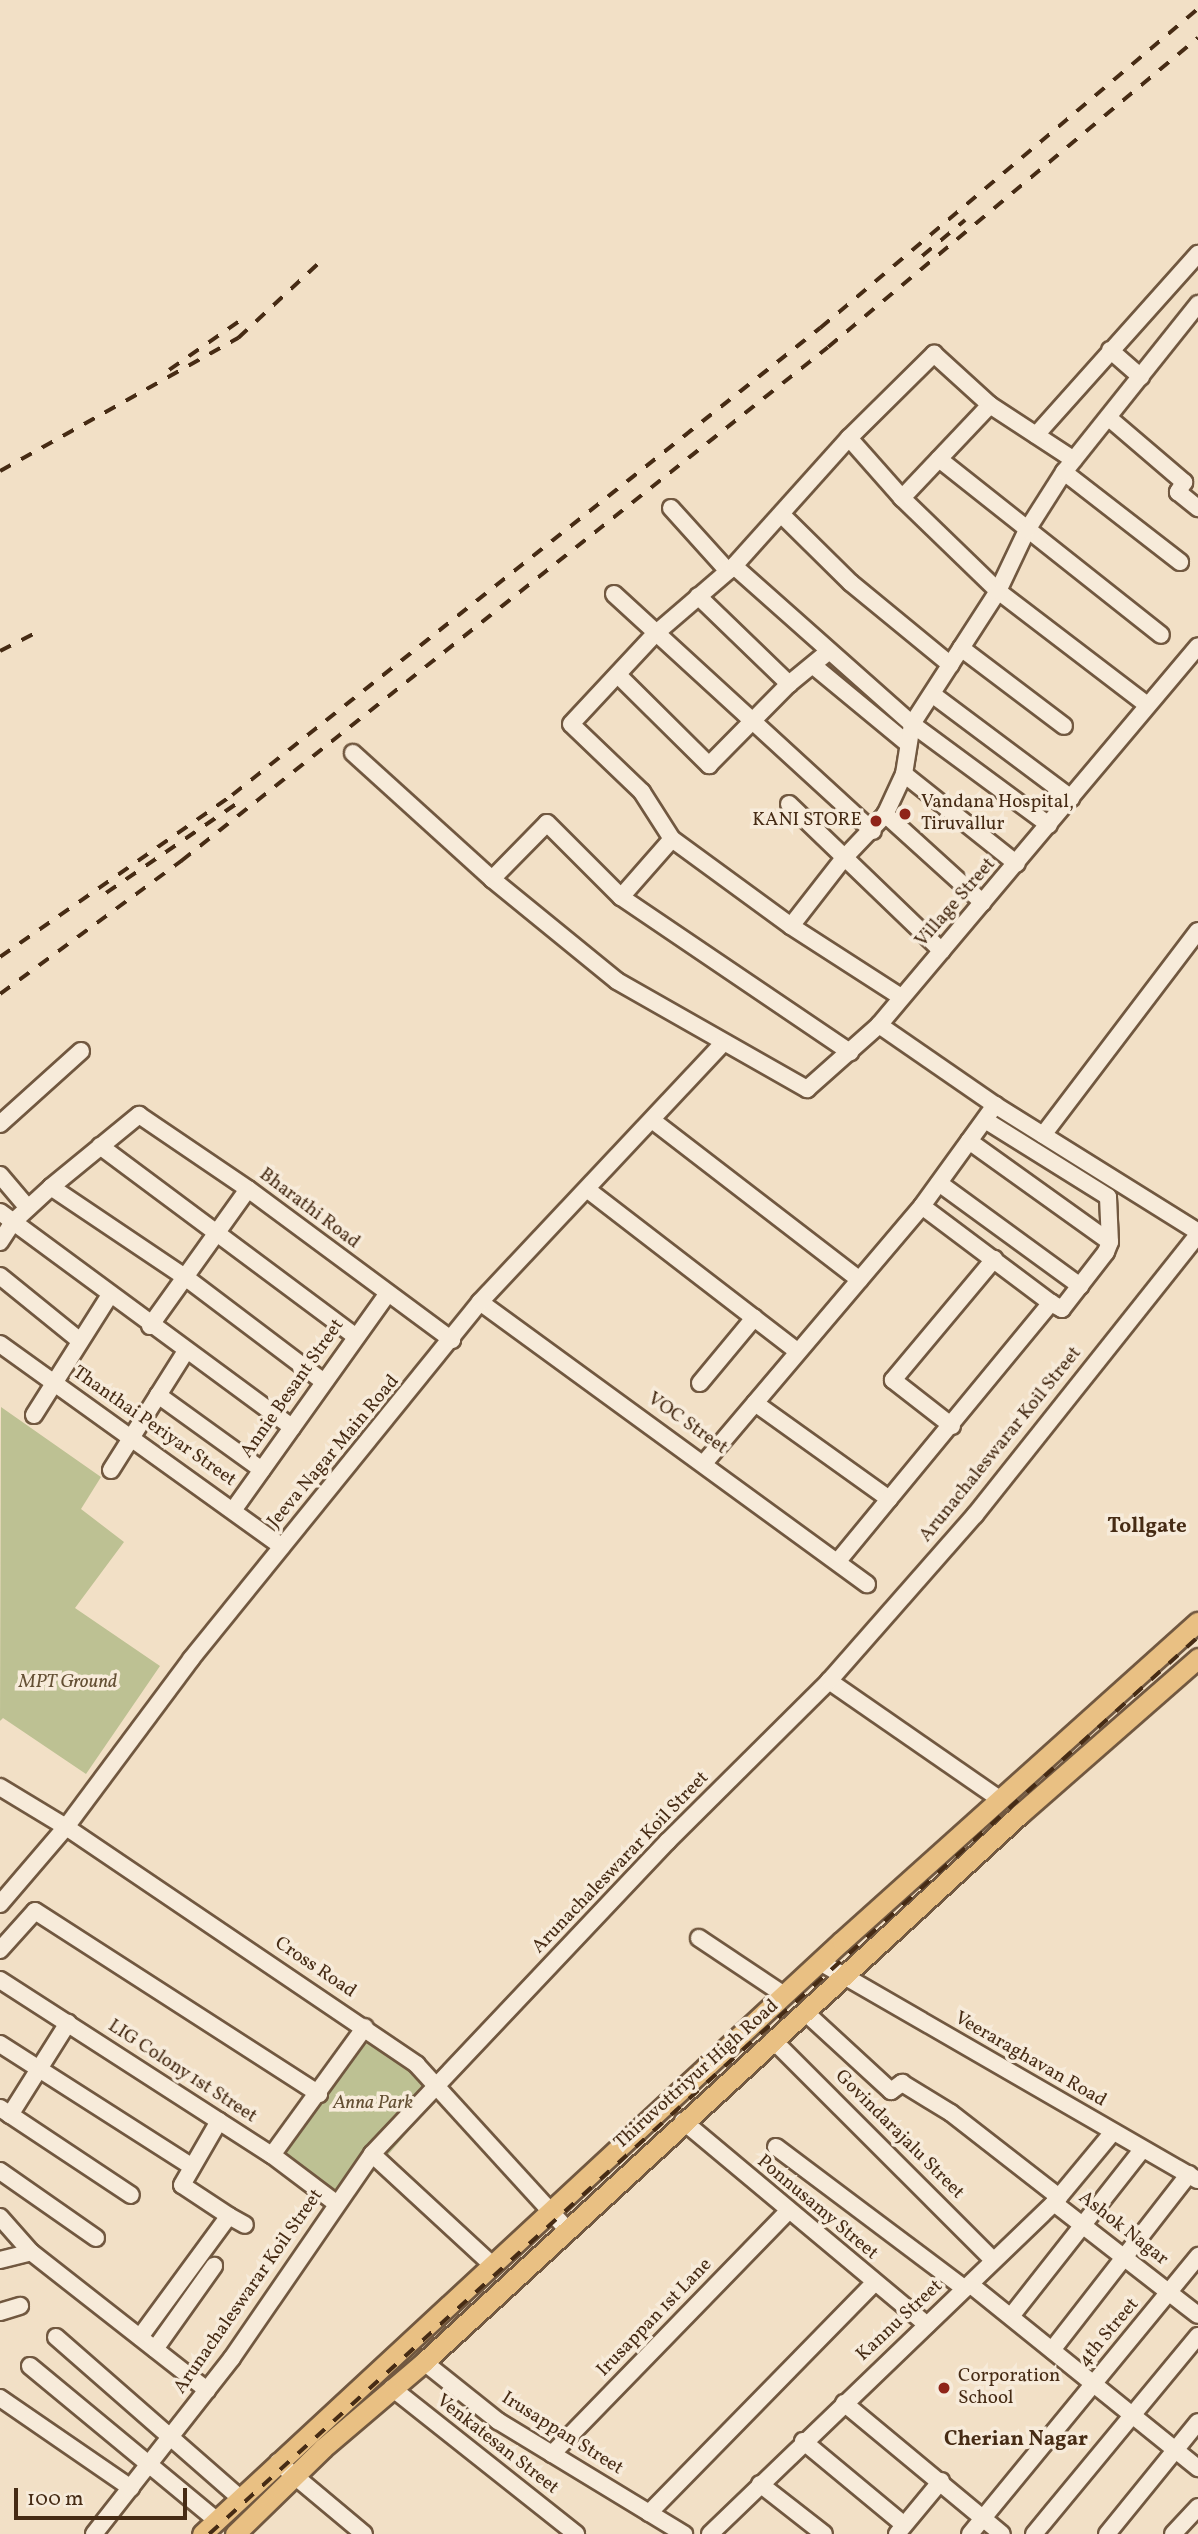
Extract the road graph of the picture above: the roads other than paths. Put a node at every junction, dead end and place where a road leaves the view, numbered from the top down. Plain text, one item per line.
1 (1198, 254) edge
2 (1198, 303) edge
3 (1110, 350) junction
4 (1141, 377) junction
5 (990, 405) junction
6 (1109, 418) junction
7 (1036, 435) junction
8 (849, 438) junction
9 (939, 459) junction
10 (1069, 466) junction
11 (902, 498) junction
12 (671, 508) dead end
13 (1198, 508) edge
14 (783, 516) junction
15 (1027, 530) junction
16 (1180, 562) dead end
17 (731, 568) junction
18 (998, 592) junction
19 (614, 594) dead end
20 (698, 596) junction
21 (654, 634) junction
22 (1161, 635) dead end
23 (1198, 646) edge
24 (961, 648) junction
25 (828, 652) junction
26 (951, 665) junction
27 (816, 667) junction
28 (619, 676) junction
29 (789, 684) junction
30 (932, 694) junction
31 (1147, 705) junction
32 (750, 723) junction
33 (912, 724) junction
34 (1063, 726) dead end
35 (908, 744) junction
36 (353, 753) dead end
37 (904, 774) junction
38 (1071, 798) junction
39 (789, 804) dead end
40 (885, 814) junction
41 (1049, 825) junction
42 (873, 831) junction
43 (672, 839) junction
44 (844, 858) junction
45 (1017, 864) junction
46 (492, 879) junction
47 (621, 897) junction
48 (983, 903) junction
49 (792, 926) junction
50 (1198, 931) edge
51 (942, 951) junction
52 (901, 997) junction
53 (879, 1025) junction
54 (722, 1044) junction
55 (81, 1051) dead end
56 (850, 1052) junction
57 (995, 1105) junction
58 (652, 1120) junction
59 (985, 1120) junction
60 (0, 1124) edge
61 (1043, 1135) junction
62 (970, 1141) junction
63 (100, 1146) junction
64 (0, 1175) edge
65 (939, 1183) junction
66 (51, 1187) junction
67 (248, 1189) junction
68 (587, 1190) junction
69 (922, 1206) junction
70 (28, 1208) junction
71 (6, 1217) edge
72 (218, 1232) junction
73 (1198, 1234) edge
74 (0, 1242) edge
75 (1110, 1242) junction
76 (994, 1259) junction
77 (0, 1276) edge
78 (185, 1278) junction
79 (860, 1280) junction
80 (1080, 1286) junction
81 (388, 1293) junction
82 (110, 1295) junction
83 (481, 1302) junction
84 (1051, 1303) junction
85 (754, 1318) junction
86 (150, 1326) junction
87 (356, 1337) junction
88 (79, 1340) junction
89 (452, 1340) junction
90 (0, 1344) edge
91 (186, 1351) junction
92 (797, 1351) junction
93 (53, 1381) junction
94 (324, 1382) junction
95 (700, 1382) dead end
96 (158, 1395) junction
97 (755, 1403) junction
98 (34, 1415) dead end
99 (952, 1426) junction
100 (292, 1427) junction
101 (128, 1439) junction
102 (705, 1462) junction
103 (111, 1470) dead end
104 (261, 1470) junction
105 (889, 1499) junction
106 (234, 1509) junction
107 (282, 1547) junction
108 (838, 1561) junction
109 (867, 1584) dead end
110 (1198, 1622) edge
111 (1198, 1658) edge
112 (828, 1681) junction
113 (0, 1787) edge
114 (1000, 1800) junction
115 (66, 1827) junction
116 (0, 1904) edge
117 (699, 1938) dead end
118 (0, 1950) edge
119 (820, 1962) junction
120 (842, 1976) junction
121 (0, 1980) edge
122 (784, 1995) junction
123 (805, 2012) junction
124 (68, 2024) junction
125 (365, 2027) junction
126 (773, 2040) junction
127 (0, 2044) edge
128 (38, 2069) junction
129 (425, 2071) junction
130 (451, 2071) junction
131 (436, 2088) junction
132 (319, 2094) junction
133 (5, 2111) edge
134 (219, 2121) junction
135 (683, 2121) junction
136 (1113, 2132) junction
137 (776, 2147) dead end
138 (1142, 2150) junction
139 (372, 2154) junction
140 (272, 2155) junction
141 (192, 2167) junction
142 (0, 2171) edge
143 (1195, 2175) edge
144 (131, 2195) dead end
145 (1056, 2200) junction
146 (337, 2204) junction
147 (550, 2209) junction
148 (787, 2212) junction
149 (229, 2216) junction
150 (0, 2217) edge
151 (1086, 2224) junction
152 (245, 2225) dead end
153 (567, 2229) junction
154 (96, 2238) dead end
155 (31, 2252) junction
156 (1198, 2256) edge
157 (1127, 2258) junction
158 (0, 2260) edge
159 (993, 2260) junction
160 (491, 2264) junction
161 (214, 2266) dead end
162 (874, 2283) junction
163 (968, 2287) junction
164 (1171, 2292) junction
165 (20, 2306) dead end
166 (0, 2312) edge
167 (1012, 2315) junction
168 (1198, 2315) edge
169 (927, 2325) junction
170 (1198, 2336) edge
171 (56, 2337) dead end
172 (140, 2337) junction
173 (155, 2349) junction
174 (1052, 2350) junction
175 (424, 2362) junction
176 (30, 2366) dead end
177 (1093, 2385) junction
178 (392, 2388) junction
179 (207, 2390) junction
180 (0, 2398) edge
181 (844, 2403) junction
182 (1130, 2414) junction
183 (1198, 2422) edge
184 (170, 2436) junction
185 (803, 2441) junction
186 (1174, 2451) junction
187 (552, 2454) junction
188 (278, 2462) junction
189 (145, 2466) junction
190 (1198, 2468) edge
191 (293, 2476) junction
192 (941, 2481) junction
193 (760, 2484) junction
194 (131, 2488) junction
195 (239, 2497) junction
196 (1198, 2507) edge
197 (649, 2513) junction
198 (983, 2519) junction
199 (216, 2520) junction
200 (901, 2530) edge
201 (237, 2533) edge
202 (94, 2534) edge
203 (202, 2534) edge
204 (364, 2534) edge
205 (576, 2534) edge
206 (684, 2534) edge
207 (710, 2534) edge
208 (824, 2534) edge
209 (970, 2534) edge
210 (1002, 2534) edge
211 (1034, 2534) edge
212 (1107, 2534) edge
213 (1173, 2534) edge

1 - 3 street
2 - 4 street
3 - 4 street
3 - 7 street
4 - 6 street
5 - 7 street
5 - 8 street
5 - 9 street
6 - 10 street
6 - 13 street
7 - 10 street
8 - 11 street
8 - 14 street
9 - 11 street
9 - 15 street
10 - 15 street
10 - 16 street
11 - 18 street
12 - 17 street
14 - 17 street
14 - 26 street
15 - 18 street
15 - 22 street
17 - 20 street
17 - 25 street
18 - 24 street
18 - 31 street
19 - 21 street
20 - 21 street
20 - 29 street
21 - 28 street
21 - 32 street
23 - 31 street, Village Street
24 - 26 street
24 - 34 street
25 - 27 street
25 - 33 street
26 - 30 street
27 - 29 street
27 - 35 street
28 - 32 street
28 - 43 street
29 - 32 street
30 - 33 street
30 - 38 street
31 - 38 street, Village Street
32 - 42 street
33 - 35 street
33 - 41 street
35 - 37 street
36 - 46 street
37 - 40 street
37 - 45 street
38 - 41 street, Village Street
39 - 44 street
40 - 42 street
40 - 48 street
41 - 45 street, Village Street
42 - 44 street
43 - 47 street
43 - 49 street
44 - 49 street
44 - 51 street
45 - 48 street, Village Street
46 - 47 street
46 - 54 street
47 - 56 street
48 - 51 street, Village Street
49 - 52 street
50 - 61 street
51 - 52 street, Village Street
52 - 53 street, Village Street
53 - 56 street, Village Street
53 - 57 street
54 - 56 street, Village Street
54 - 58 street, Jeeva Nagar Main Road
55 - 60 street
57 - 59 street
57 - 61 street
58 - 68 street, Jeeva Nagar Main Road
58 - 79 street
59 - 62 street
59 - 75 street
61 - 73 street
62 - 65 street
62 - 75 street
63 - 66 street
63 - 67 street, Bharathi Road
63 - 72 street
64 - 70 street
65 - 69 street
65 - 80 street
66 - 70 street
66 - 78 street
67 - 72 street
67 - 81 street, Bharathi Road
68 - 83 street, Jeeva Nagar Main Road
68 - 85 street
69 - 76 street
69 - 79 street
70 - 71 street
71 - 74 street
71 - 82 street
72 - 78 street
72 - 87 street
73 - 112 street, Arunachaleswarar Koil Street
75 - 80 street
76 - 84 street
76 - 99 street
77 - 88 street
78 - 86 street
78 - 94 street
79 - 92 street
80 - 84 street
81 - 87 street, Annie Besant Street
81 - 89 street, Bharathi Road
82 - 86 street
82 - 88 street
83 - 89 street, Jeeva Nagar Main Road
83 - 102 street, VOC Street
84 - 99 street
85 - 92 street
85 - 95 street
86 - 91 street
87 - 94 street, Annie Besant Street
88 - 93 street
89 - 107 street, Jeeva Nagar Main Road
90 - 93 street, Thanthai Periyar Street
91 - 96 street
91 - 100 street
92 - 97 street
93 - 98 street
93 - 101 street, Thanthai Periyar Street
94 - 100 street, Annie Besant Street
96 - 101 street
96 - 104 street
97 - 102 street
97 - 105 street
99 - 105 street
100 - 104 street, Annie Besant Street
101 - 103 street
101 - 106 street, Thanthai Periyar Street
102 - 108 street, VOC Street
104 - 106 street, Annie Besant Street
105 - 108 street
106 - 107 street, Thanthai Periyar Street
107 - 115 street, Jeeva Nagar Main Road
108 - 109 street, VOC Street
110 - 114 main road, Thiruvottriyur High Road
111 - 120 main road, Thiruvottriyur High Road
112 - 114 street
112 - 130 street, Arunachaleswarar Koil Street
113 - 115 street, Cross Road
114 - 119 main road, Thiruvottriyur High Road
115 - 116 street, Jeeva Nagar Main Road
115 - 125 street, Cross Road
117 - 122 street
118 - 132 street
119 - 120 street, Veeraraghavan Road
119 - 122 main road, Thiruvottriyur High Road
120 - 123 main road, Thiruvottriyur High Road
120 - 136 street, Veeraraghavan Road
121 - 124 street, LIG Colony 1st Street
122 - 147 main road, Thiruvottriyur High Road
123 - 126 main road, Thiruvottriyur High Road
123 - 145 street, Ashok Nagar
124 - 128 street
124 - 134 street, LIG Colony 1st Street
125 - 129 street, Cross Road
125 - 132 street
126 - 135 main road, Thiruvottriyur High Road
126 - 159 street, Govindarajalu Street
127 - 128 street
128 - 133 street
128 - 141 street
129 - 130 street
129 - 131 street, Cross Road
130 - 131 street, Arunachaleswarar Koil Street
131 - 139 street, Arunachaleswarar Koil Street
131 - 147 street, Cross Road
132 - 140 street
133 - 144 street
134 - 140 street, LIG Colony 1st Street
134 - 141 street
135 - 148 street, Ponnusamy Street
135 - 153 main road, Thiruvottriyur High Road
136 - 138 street, Veeraraghavan Road
136 - 145 street, Kannu Street
137 - 163 street
138 - 143 street, Veeraraghavan Road
138 - 151 street
139 - 146 street, Arunachaleswarar Koil Street
139 - 160 street
140 - 146 street, LIG Colony 1st Street
141 - 149 street
142 - 154 street
143 - 157 street
145 - 151 street, Ashok Nagar
145 - 159 street, Kannu Street
146 - 179 street, Arunachaleswarar Koil Street
147 - 153 street, Cross Road
147 - 160 main road, Thiruvottriyur High Road
148 - 162 street, Ponnusamy Street
148 - 187 street, Irusappan 1st Lane
149 - 152 street
149 - 172 street
150 - 155 street
151 - 157 street, Ashok Nagar
151 - 167 street
153 - 175 main road, Thiruvottriyur High Road
155 - 158 street
155 - 172 street
156 - 164 street, 4th Street
157 - 164 street, Ashok Nagar
157 - 174 street
159 - 163 street, Kannu Street
160 - 188 main road, Thiruvottriyur High Road
161 - 173 street
162 - 169 street, Ponnusamy Street
162 - 197 street
163 - 167 street
163 - 169 street, Kannu Street
164 - 168 street, Ashok Nagar
164 - 177 street, 4th Street
165 - 166 street
167 - 174 street
169 - 181 street, Kannu Street
170 - 182 street
171 - 184 street
172 - 173 street
173 - 179 street
174 - 177 street
175 - 178 main road, Thiruvottriyur High Road
175 - 187 street, Irusappan Street
176 - 189 street
177 - 182 street
177 - 198 street, 4th Street
178 - 191 main road, Thiruvottriyur High Road
178 - 205 street, Venkatesan Street
179 - 184 street, Arunachaleswarar Koil Street
180 - 194 street
181 - 185 street, Kannu Street
181 - 192 street
182 - 186 street
182 - 211 street
183 - 186 street
184 - 189 street, Arunachaleswarar Koil Street
184 - 195 street
185 - 193 street, Kannu Street
185 - 200 street
186 - 190 street
186 - 212 street
187 - 197 street, Irusappan Street
188 - 191 street
188 - 195 main road, Thiruvottriyur High Road
189 - 194 street, Arunachaleswarar Koil Street
189 - 199 street
191 - 201 main road, Thiruvottriyur High Road
191 - 204 street
192 - 198 street
192 - 200 street
193 - 207 street, Kannu Street
193 - 208 street
194 - 202 street, Arunachaleswarar Koil Street
195 - 199 main road, Thiruvottriyur High Road
196 - 213 street
197 - 206 street, Irusappan Street
198 - 209 street, 4th Street
198 - 210 street
199 - 203 main road, Thiruvottriyur High Road

